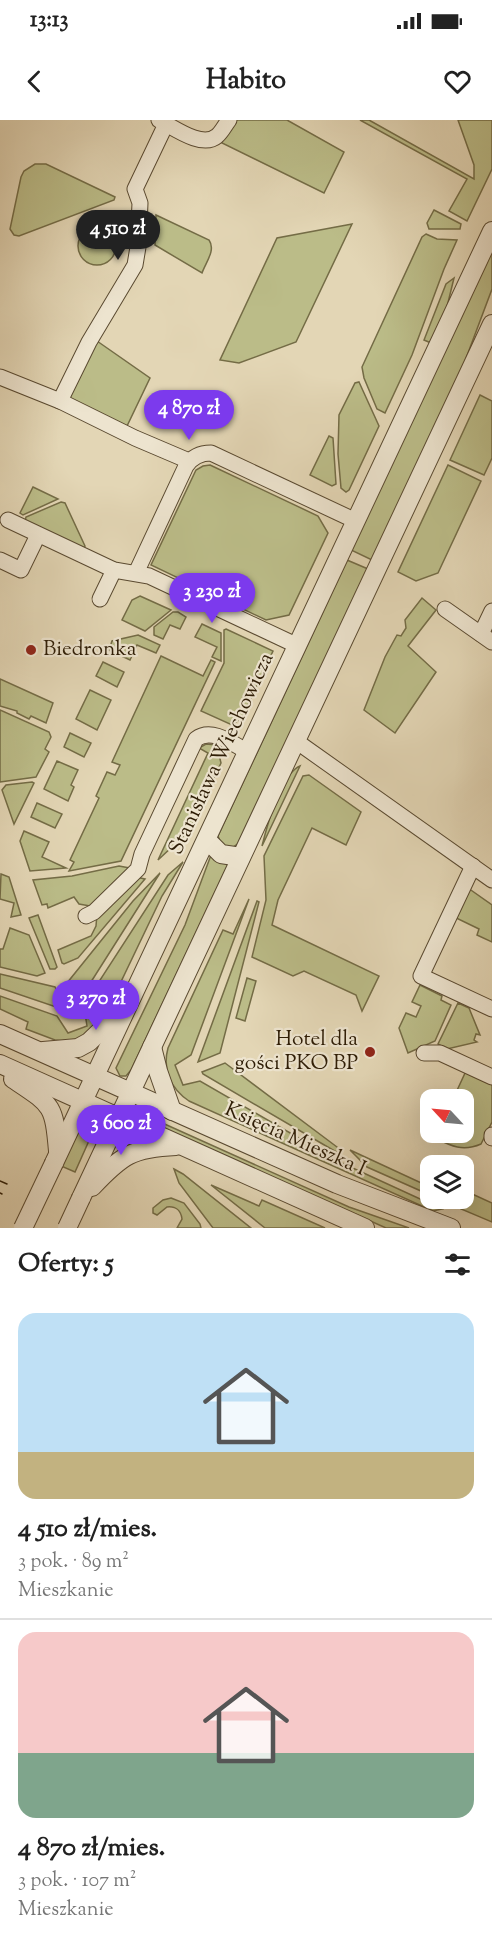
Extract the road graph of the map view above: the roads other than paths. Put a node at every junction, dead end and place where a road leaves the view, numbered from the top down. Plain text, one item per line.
1 (229, 120) edge
2 (162, 122) edge
3 (492, 231) edge
4 (492, 325) edge
5 (0, 377) edge
6 (60, 401) junction
7 (189, 461) junction
8 (8, 520) dead end
9 (356, 521) junction
10 (38, 535) junction
11 (0, 560) edge
12 (114, 570) junction
13 (136, 573) junction
14 (100, 599) dead end
15 (444, 609) dead end
16 (492, 611) edge
17 (487, 638) edge
18 (298, 646) junction
19 (296, 741) junction
20 (248, 752) junction
21 (207, 840) junction
22 (241, 857) junction
23 (473, 866) junction
24 (492, 880) edge
25 (86, 916) dead end
26 (129, 1002) junction
27 (492, 1009) edge
28 (0, 1034) edge
29 (152, 1047) junction
30 (39, 1051) junction
31 (424, 1053) dead end
32 (0, 1064) edge
33 (0, 1070) edge
34 (95, 1076) junction
35 (492, 1077) edge
36 (131, 1092) junction
37 (83, 1101) junction
38 (172, 1110) junction
39 (119, 1117) junction
40 (181, 1145) junction
41 (56, 1158) junction
42 (93, 1181) junction
43 (448, 1227) edge
44 (23, 1228) edge
45 (68, 1228) edge
46 (365, 1228) edge

1 - 2 street
2 - 6 street
3 - 9 street, Stanisława Wiechowicza
4 - 19 street
5 - 6 street
6 - 7 street
7 - 9 street
7 - 13 street
8 - 10 street
9 - 18 street, Stanisława Wiechowicza
10 - 11 street
10 - 12 street
12 - 13 street
12 - 14 street
13 - 18 street
15 - 17 street
16 - 17 street
18 - 20 street, Stanisława Wiechowicza
19 - 22 street
19 - 23 street
20 - 21 street, Stanisława Wiechowicza
20 - 25 street
21 - 22 street
21 - 26 street, Stanisława Wiechowicza
22 - 29 street
23 - 24 street
23 - 27 street
26 - 30 street
26 - 34 street, Stanisława Wiechowicza
28 - 30 street, Księcia Mieszka I
29 - 36 street
29 - 38 street
30 - 34 street, Księcia Mieszka I
31 - 35 street
32 - 37 street
33 - 41 street
34 - 36 street, Księcia Mieszka I
34 - 37 street, Stanisława Wiechowicza
36 - 38 street, Księcia Mieszka I
36 - 39 street
37 - 39 street
37 - 41 street, Stanisława Wiechowicza
38 - 43 street, Księcia Mieszka I
39 - 40 street
39 - 42 street
40 - 42 street
40 - 46 street
41 - 44 street, Stanisława Wiechowicza, bridge
42 - 45 street, bridge

